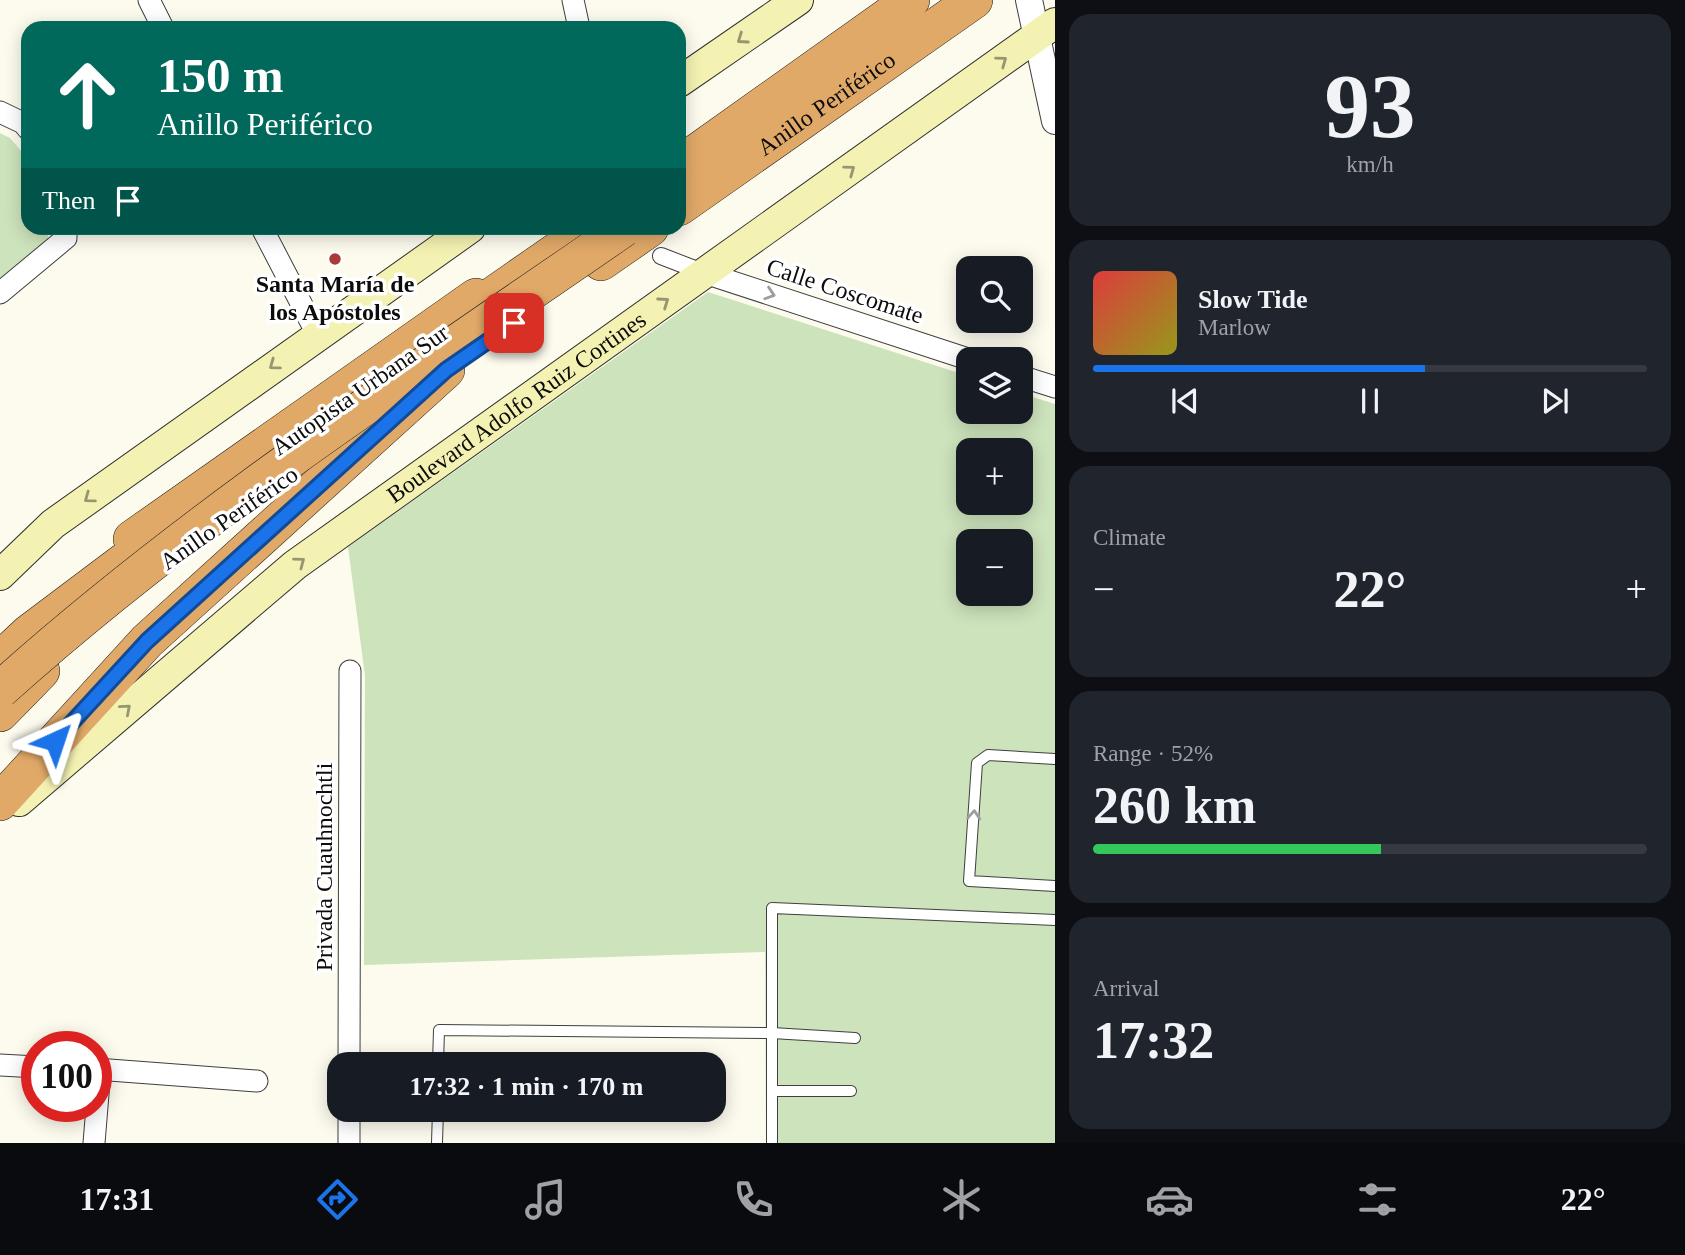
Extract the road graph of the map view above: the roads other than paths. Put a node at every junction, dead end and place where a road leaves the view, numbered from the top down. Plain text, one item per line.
1 (149, 0) edge
2 (573, 0) edge
3 (798, 0) edge
4 (897, 0) edge
5 (911, 0) edge
6 (1029, 0) edge
7 (964, 2) edge
8 (160, 21) edge
9 (578, 21) edge
10 (1046, 30) edge
11 (686, 77) edge
12 (0, 112) edge
13 (1055, 121) edge
14 (21, 122) edge
15 (686, 149) edge
16 (686, 160) edge
17 (686, 185) edge
18 (686, 202) edge
19 (66, 235) edge
20 (266, 235) edge
21 (460, 235) edge
22 (564, 235) edge
23 (580, 235) edge
24 (614, 235) edge
25 (655, 242) edge
26 (705, 273) junction
27 (0, 293) edge
28 (317, 334) junction
29 (956, 355) edge
30 (446, 370) junction
31 (1033, 380) edge
32 (1055, 387) edge
33 (0, 575) edge
34 (0, 637) edge
35 (0, 660) edge
36 (350, 671) dead end
37 (0, 690) edge
38 (0, 713) edge
39 (1055, 760) edge
40 (0, 802) edge
41 (0, 817) edge
42 (1055, 886) edge
43 (1055, 920) edge
44 (772, 1033) junction
45 (855, 1038) dead end
46 (349, 1052) edge
47 (438, 1052) edge
48 (0, 1065) edge
49 (21, 1066) edge
50 (112, 1071) edge
51 (257, 1081) dead end
52 (772, 1091) junction
53 (850, 1091) dead end
54 (95, 1122) edge
55 (349, 1122) edge
56 (438, 1122) edge
57 (94, 1143) edge
58 (349, 1143) edge
59 (438, 1143) edge
60 (772, 1143) edge

1 - 8 street
2 - 9 street
3 -> 11 main road
4 - 15 highway, Anillo Periférico
5 - 16 highway
6 - 10 street
7 - 17 highway
7 - 18 highway, Anillo Periférico
10 - 13 street
26 -> 10 main road, Boulevard Adolfo Ruiz Cortines
12 - 14 street
19 - 27 street
20 - 28 street
21 - 28 main road
22 - 34 highway, Anillo Periférico
23 - 35 highway, Autopista Urbana Sur
24 - 37 highway, Autopista Urbana Sur, bridge
25 - 26 street
25 - 30 highway, Anillo Periférico
26 -> 29 street, Calle Coscomate
41 -> 26 main road, Boulevard Adolfo Ruiz Cortines
28 -> 33 main road
30 - 38 highway, Anillo Periférico
30 - 40 highway
31 - 32 street
36 - 46 street, Privada Cuauhnochtli
42 -> 39 lane
43 - 44 lane
44 - 45 lane
44 - 47 lane
44 - 52 lane
48 - 49 street
50 - 51 street
52 - 53 lane
52 - 60 lane
54 - 57 street
55 - 58 street
56 - 59 lane

